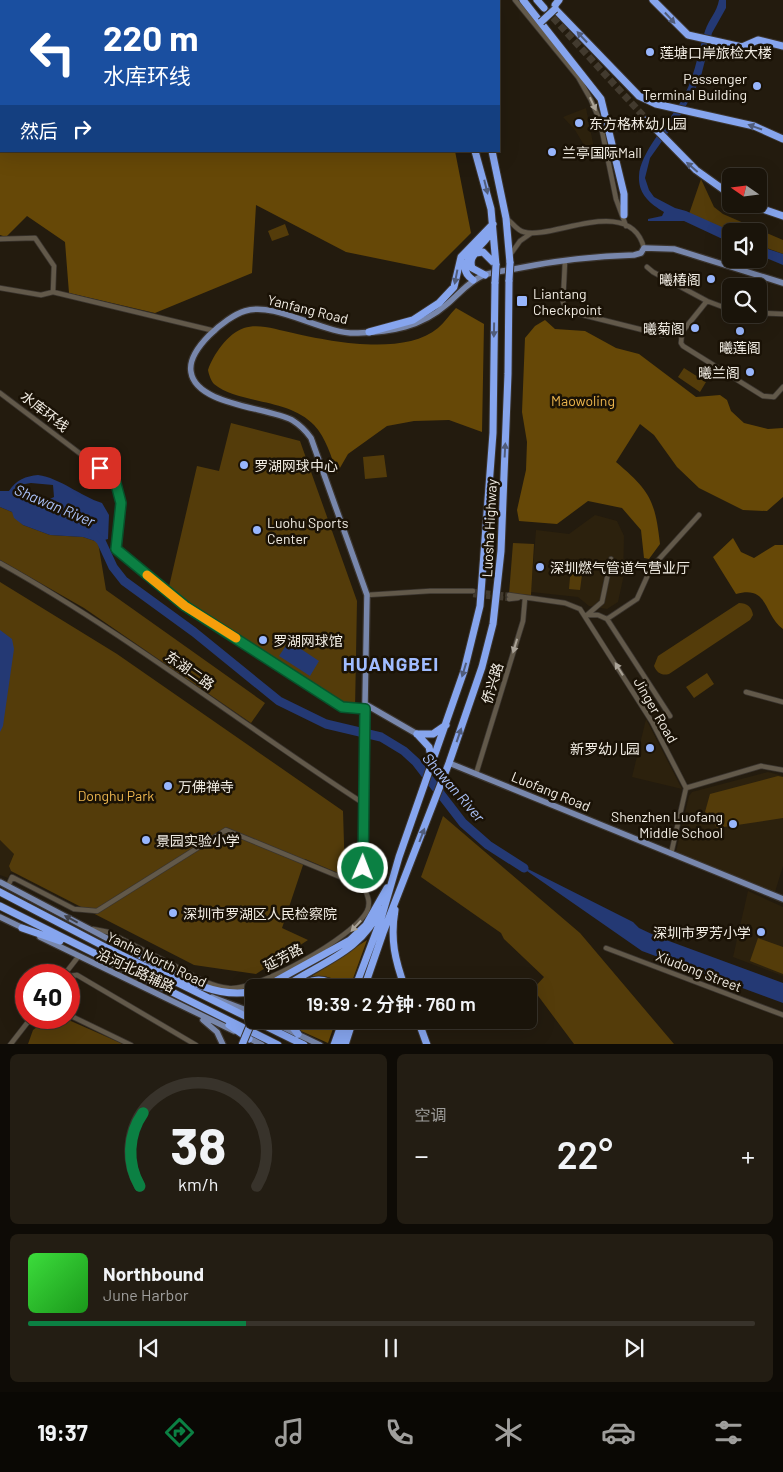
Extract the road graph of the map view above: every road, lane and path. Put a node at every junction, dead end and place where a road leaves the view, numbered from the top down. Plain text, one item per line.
1 (516, 0) edge
2 (523, 0) edge
3 (537, 0) edge
4 (560, 0) edge
5 (653, 0) edge
6 (544, 8) tunnel mouth
7 (555, 9) junction
8 (541, 22) junction
9 (783, 46) edge
10 (648, 120) tunnel mouth
11 (783, 139) edge
12 (475, 152) edge
13 (492, 152) edge
14 (722, 189) edge
15 (768, 211) edge
16 (624, 215) junction
17 (783, 216) edge
18 (506, 218) junction
19 (493, 224) junction
20 (626, 226) junction
21 (531, 233) junction
22 (0, 238) edge
23 (644, 248) junction
24 (510, 259) junction
25 (565, 261) junction
26 (496, 265) junction
27 (647, 266) dead end
28 (485, 275) junction
29 (473, 280) junction
30 (783, 283) edge
31 (0, 288) edge
32 (54, 292) junction
33 (707, 301) junction
34 (722, 307) edge
35 (767, 313) edge
36 (783, 314) edge
37 (215, 331) junction
38 (369, 332) junction
39 (663, 335) dead end
40 (783, 387) edge
41 (0, 393) edge
42 (699, 515) dead end
43 (612, 559) dead end
44 (0, 563) edge
45 (473, 593) tunnel mouth
46 (367, 595) junction
47 (509, 597) tunnel mouth
48 (524, 598) junction
49 (586, 616) junction
50 (607, 619) junction
51 (746, 692) dead end
52 (783, 702) edge
53 (365, 706) junction
54 (670, 716) dead end
55 (446, 725) junction
56 (417, 734) junction
57 (432, 763) junction
58 (448, 766) junction
59 (783, 770) edge
60 (476, 774) junction
61 (686, 788) junction
62 (363, 803) junction
63 (671, 854) junction
64 (392, 879) junction
65 (0, 882) edge
66 (363, 882) junction
67 (8, 886) junction
68 (0, 892) edge
69 (401, 892) junction
70 (783, 899) edge
71 (0, 906) edge
72 (0, 917) edge
73 (22, 928) junction
74 (88, 928) junction
75 (383, 933) junction
76 (606, 948) dead end
77 (84, 949) junction
78 (130, 950) junction
79 (78, 957) junction
80 (73, 964) edge
81 (80, 978) edge
82 (279, 979) edge
83 (298, 979) edge
84 (358, 979) edge
85 (364, 979) edge
86 (367, 979) edge
87 (402, 979) edge
88 (174, 982) junction
89 (191, 990) junction
90 (245, 992) edge
91 (185, 1008) junction
92 (245, 1011) edge
93 (212, 1013) junction
94 (783, 1015) edge
95 (80, 1020) edge
96 (22, 1029) edge
97 (248, 1029) edge
98 (287, 1029) edge
99 (294, 1029) edge
100 (340, 1029) edge
101 (345, 1029) edge
102 (348, 1029) edge
103 (422, 1029) edge
104 (298, 1034) junction
105 (249, 1039) junction
106 (10, 1044) edge
107 (131, 1044) edge
108 (196, 1044) edge
109 (223, 1044) edge
110 (242, 1044) edge
111 (262, 1044) edge
112 (278, 1044) edge
113 (304, 1044) edge
114 (320, 1044) edge
115 (340, 1044) edge
116 (428, 1044) edge

1 -> 16 street
2 - 8 highway
3 - 6 highway
4 - 7 highway
5 -> 9 highway
7 - 8 highway, bridge
11 -> 7 highway
8 - 16 highway
14 -> 10 highway
12 -> 19 highway
13 - 18 highway
15 - 17 highway
16 - 20 street
18 - 21 street
18 - 24 highway
19 - 26 highway
19 - 29 highway
19 -> 38 highway
20 - 21 street
20 - 23 street
21 - 24 street
22 - 32 street
23 - 25 main road, Yanfang Road
23 - 30 main road, Yanfang Road
58 -> 24 highway, Luosha Highway, bridge
25 - 28 main road, Yanfang Road
25 - 39 street
26 - 28 highway
26 -> 55 highway, Luosha Highway, bridge
27 - 33 street
28 - 29 main road, Yanfang Road
29 - 38 main road, Yanfang Road
31 - 32 street
32 - 37 street
33 - 34 street
33 - 40 street
35 - 36 street
37 - 38 main road, Yanfang Road
37 - 46 main road, Yanfang Road
41 - 53 street, 水库环线
42 - 50 street
43 - 49 street
44 - 62 street, 东湖二路
45 - 46 street
46 - 53 main road, Yanfang Road
47 - 48 street, Jinger Road
48 - 49 street, Jinger Road
48 -> 60 street, 侨兴路
49 - 50 street
61 -> 49 street, Jinger Road
50 - 54 street
51 - 52 street
53 - 56 main road
53 - 62 street
55 - 56 highway
55 - 57 highway, Luosha Highway
56 - 57 highway
57 - 64 highway, Luosha Highway
58 - 60 main road, Luofang Road
69 -> 58 highway, Luosha Highway
59 - 61 street
60 - 63 main road, Luofang Road
61 - 63 street
62 - 66 street
63 - 70 main road, Luofang Road
64 - 82 highway
64 - 83 highway
64 - 84 highway
65 - 67 main road, 沿河北路辅路
66 - 67 street
66 -> 74 street, 延芳路
74 -> 67 main road, 沿河北路辅路
68 - 88 highway, Yanhe North Road
69 - 75 highway
69 - 87 highway
71 - 77 highway, Yanhe North Road
72 - 73 main road, 沿河北路辅路
73 - 77 highway
73 - 79 main road, 沿河北路辅路
74 - 78 main road, 沿河北路辅路
75 - 85 highway
75 - 86 highway
76 - 94 street, Xiudong Street
77 - 93 highway, Yanhe North Road
78 - 88 main road, 沿河北路辅路
78 - 90 highway
79 - 80 street
79 - 91 main road, 沿河北路辅路
81 - 108 street
88 - 89 highway, Yanhe North Road
89 - 92 main road, 沿河北路辅路
89 - 113 highway, Yanhe North Road
91 - 105 main road, 沿河北路辅路
91 - 109 main road
93 - 105 highway
93 - 112 highway, Yanhe North Road
95 - 107 street
96 - 106 street
97 - 110 highway, bridge
98 - 104 main road
99 - 104 highway
100 - 115 highway
101 - 115 highway
102 - 115 highway
103 - 116 highway
104 - 114 main road
105 - 111 main road, 沿河北路辅路

